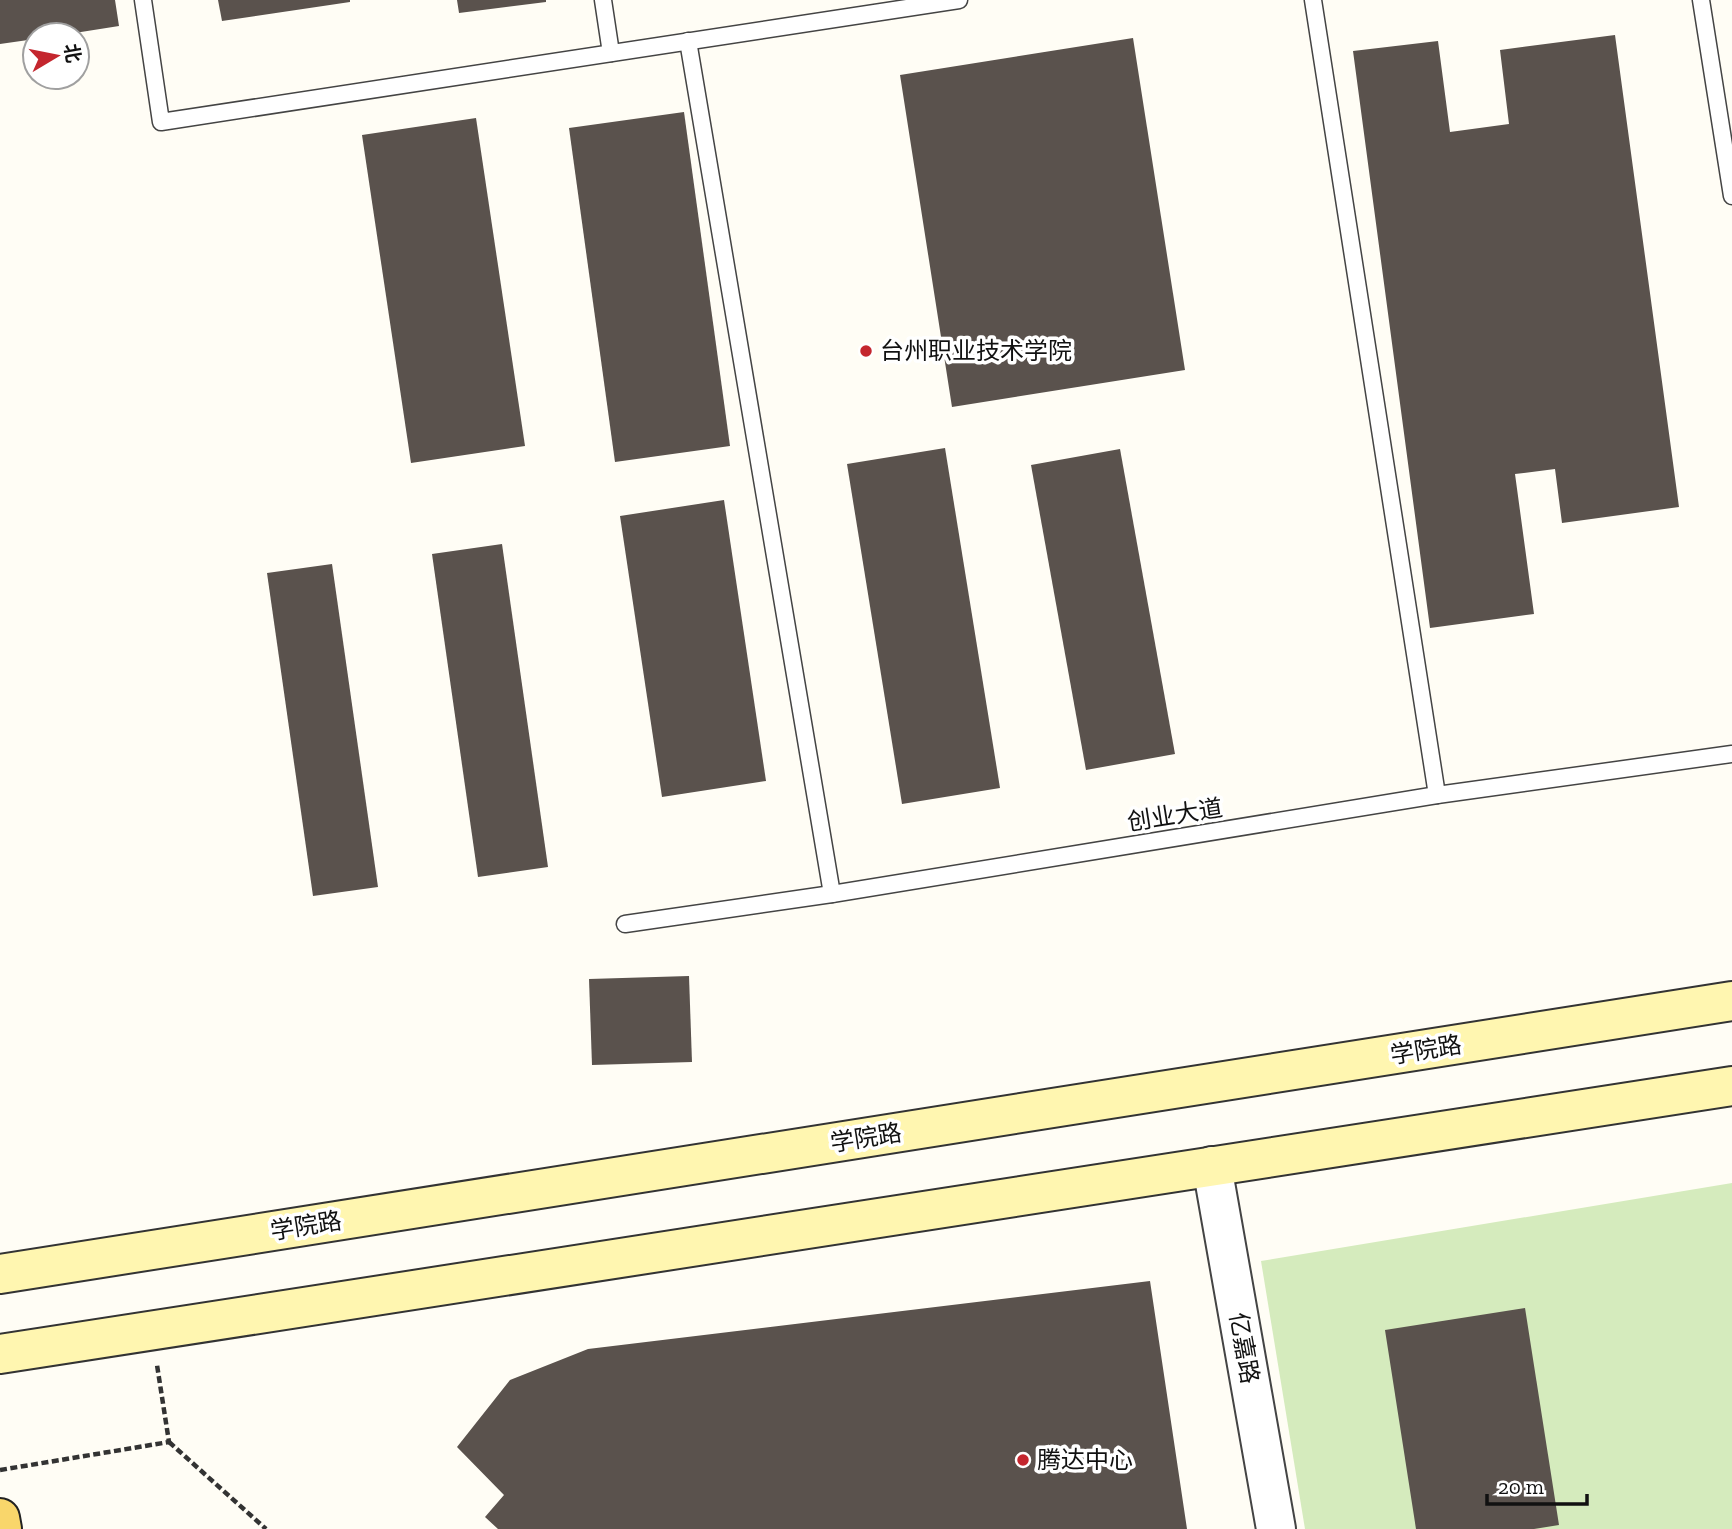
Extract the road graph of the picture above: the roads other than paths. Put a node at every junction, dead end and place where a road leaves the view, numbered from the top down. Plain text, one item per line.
1 (143, 0) edge
2 (603, 0) edge
3 (958, 0) edge
4 (1313, 0) edge
5 (1701, 0) edge
6 (688, 41) junction
7 (611, 53) junction
8 (1732, 196) edge
9 (1732, 754) edge
10 (1437, 795) junction
11 (832, 894) junction
12 (625, 923) dead end
13 (1732, 1001) edge
14 (1732, 1086) edge
15 (1212, 1166) junction
16 (0, 1274) edge
17 (0, 1354) edge
18 (0, 1518) edge
19 (2, 1529) edge
20 (1276, 1529) edge

1 - 7 lane
2 - 7 lane
3 - 6 lane
4 - 10 lane
5 - 8 lane
6 - 7 lane
6 - 11 lane
9 - 10 lane, 创业大道
10 - 11 lane, 创业大道
11 - 12 lane, 创业大道
13 - 16 main road, 学院路
14 - 15 main road
15 - 17 main road
15 - 20 street, 亿嘉路
18 - 19 main road

